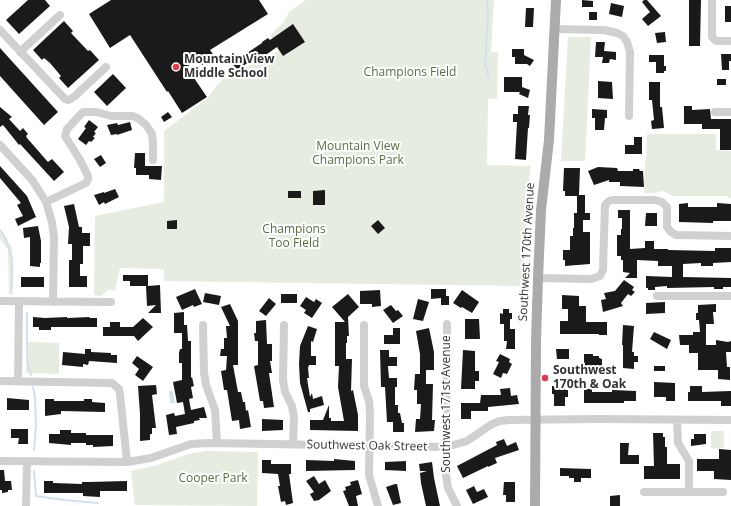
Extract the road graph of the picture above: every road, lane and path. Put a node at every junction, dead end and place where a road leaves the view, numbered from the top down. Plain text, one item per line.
1 (556, 0) edge
2 (712, 0) edge
3 (60, 15) dead end
4 (554, 29) junction
5 (0, 30) edge
6 (731, 41) edge
7 (20, 52) junction
8 (106, 67) dead end
9 (715, 112) dead end
10 (731, 112) edge
11 (629, 116) dead end
12 (0, 145) edge
13 (153, 160) dead end
14 (46, 202) junction
15 (731, 236) edge
16 (538, 278) junction
17 (657, 296) dead end
18 (731, 296) edge
19 (0, 301) edge
20 (19, 301) junction
21 (53, 302) junction
22 (111, 302) dead end
23 (447, 324) dead end
24 (204, 325) dead end
25 (284, 325) dead end
26 (364, 325) dead end
27 (0, 381) edge
28 (18, 381) junction
29 (535, 419) junction
30 (677, 420) junction
31 (731, 420) edge
32 (217, 443) junction
33 (293, 444) junction
34 (369, 446) junction
35 (446, 447) junction
36 (0, 461) edge
37 (27, 462) junction
38 (127, 462) junction
39 (689, 491) junction
40 (644, 492) dead end
41 (723, 492) dead end
42 (26, 506) edge
43 (378, 506) edge
44 (457, 506) edge
45 (535, 506) edge

1 - 4 main road, Southwest 170th Avenue
2 - 6 street
3 - 7 street
4 - 11 street
4 - 16 main road, Southwest 170th Avenue
5 - 7 street
7 - 8 street
9 - 10 street
12 - 14 street
13 - 14 street
14 - 21 street
15 - 16 street
16 - 29 main road, Southwest 170th Avenue
17 - 18 street
19 - 20 street
20 - 21 street
20 - 28 street
21 - 22 street
23 - 35 street, Southwest 171st Avenue
24 - 32 street
25 - 33 street
26 - 34 street
27 - 28 street
28 - 38 street
29 - 30 street, Southwest Oak Street
29 - 35 street, Southwest Oak Street
29 - 45 main road, Southwest 170th Avenue
30 - 31 street, Southwest Oak Street
30 - 39 street
32 - 33 street, Southwest Oak Street
32 - 38 street, Southwest Oak Street
33 - 34 street, Southwest Oak Street
34 - 35 street, Southwest Oak Street
34 - 43 street
35 - 44 street, Southwest 171st Avenue
36 - 37 street, Southwest Oak Street
37 - 38 street, Southwest Oak Street
37 - 42 street
39 - 40 street
39 - 41 street

